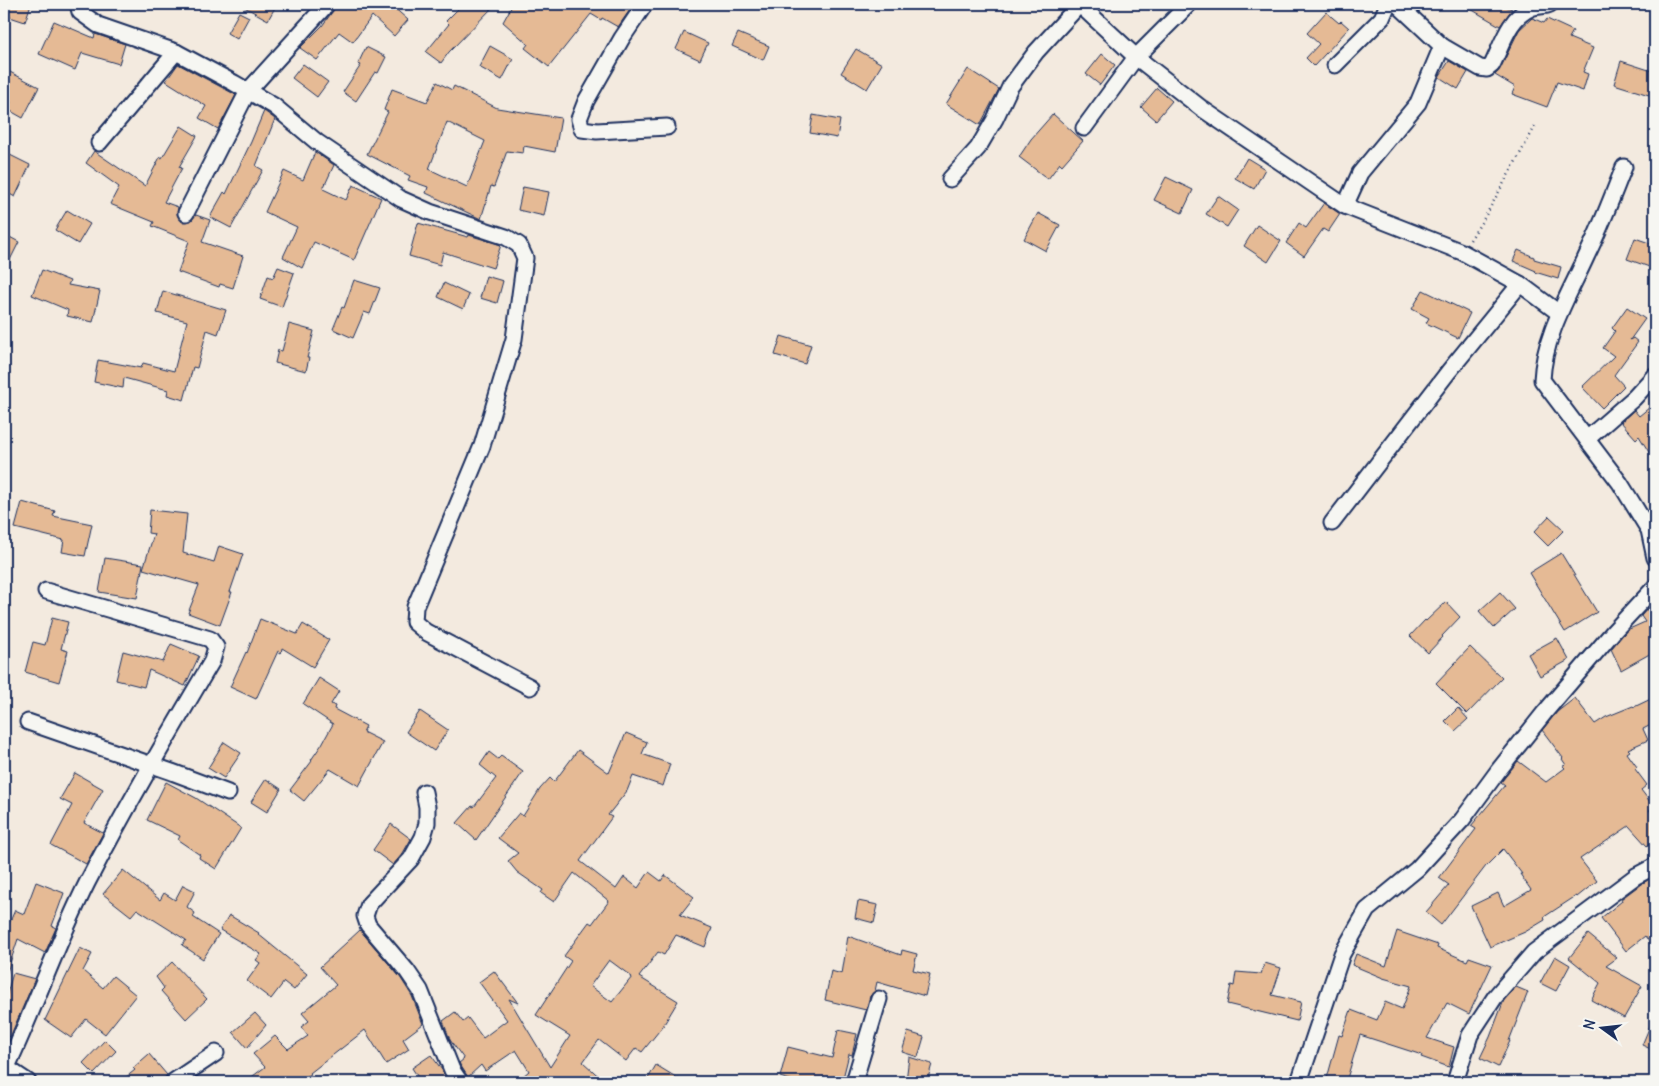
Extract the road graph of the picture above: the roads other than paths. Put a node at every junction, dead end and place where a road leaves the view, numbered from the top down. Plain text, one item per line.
1 (78, 4) edge
2 (327, 4) edge
3 (645, 4) edge
4 (1079, 4) edge
5 (1189, 4) edge
6 (1388, 4) edge
7 (1397, 4) edge
8 (1550, 4) edge
9 (1442, 46) junction
10 (176, 52) junction
11 (1136, 57) junction
12 (1335, 65) dead end
13 (248, 91) junction
14 (667, 127) dead end
15 (1084, 128) dead end
16 (99, 143) dead end
17 (1624, 167) dead end
18 (950, 178) dead end
19 (1345, 206) junction
20 (186, 213) dead end
21 (1520, 284) junction
22 (1559, 313) junction
23 (1655, 375) edge
24 (1587, 439) junction
25 (1332, 523) dead end
26 (1655, 558) edge
27 (1655, 587) edge
28 (46, 592) dead end
29 (530, 687) dead end
30 (28, 722) dead end
31 (151, 765) junction
32 (424, 792) dead end
33 (228, 793) dead end
34 (1655, 866) edge
35 (879, 999) dead end
36 (216, 1053) dead end
37 (5, 1067) edge
38 (28, 1082) edge
39 (173, 1082) edge
40 (460, 1082) edge
41 (854, 1082) edge
42 (1299, 1082) edge
43 (1455, 1082) edge

1 - 10 street
2 - 13 street
3 - 14 street
4 - 11 street
4 - 18 street
5 - 11 street
6 - 12 street
7 - 9 street
8 - 9 street
9 - 19 street
10 - 13 street
10 - 16 street
11 - 15 street
11 - 19 street
13 - 20 street
13 - 29 street
17 - 22 street
19 - 21 street
21 - 22 street
21 - 25 street
22 - 24 street
23 - 24 street
24 - 26 street
27 - 42 street
28 - 31 street
30 - 31 street
31 - 33 street
31 - 37 street
32 - 40 street
34 - 43 street
35 - 41 street
36 - 39 street
37 - 38 street

